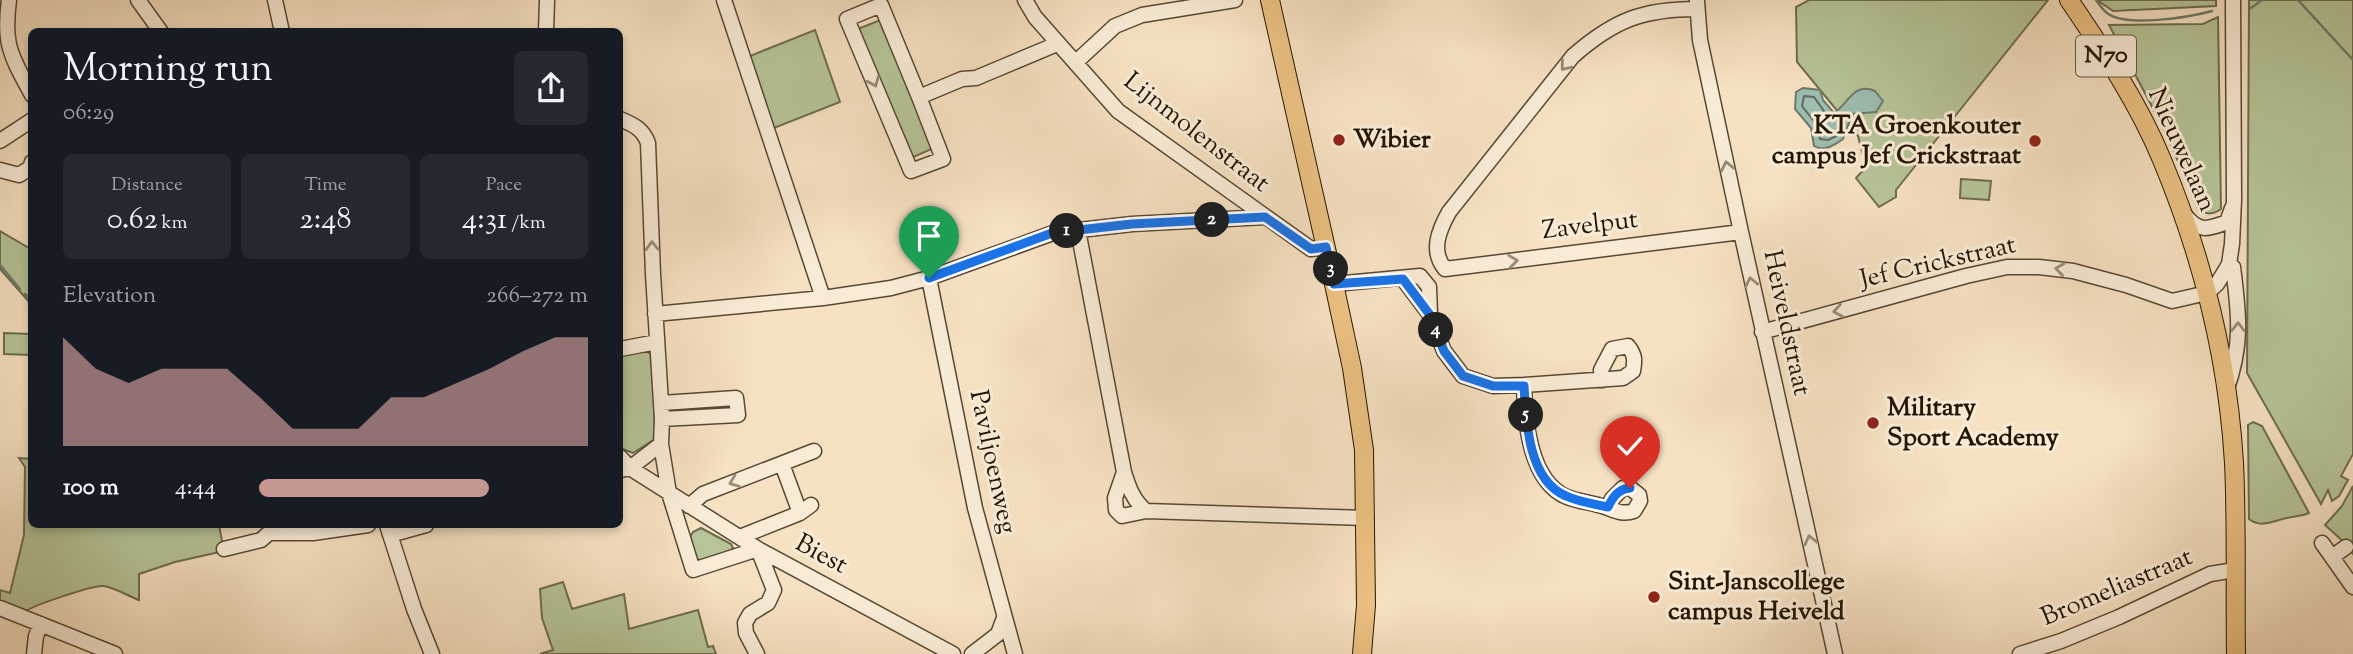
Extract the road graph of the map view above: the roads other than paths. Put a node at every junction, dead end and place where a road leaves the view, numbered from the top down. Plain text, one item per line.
1 (9, 0) edge
2 (138, 0) edge
3 (275, 0) edge
4 (547, 0) edge
5 (724, 0) edge
6 (1026, 0) edge
7 (1235, 0) edge
8 (1270, 0) edge
9 (2069, 0) edge
10 (2232, 0) edge
11 (1698, 4) edge
12 (158, 28) edge
13 (281, 28) edge
14 (546, 28) edge
15 (1058, 44) junction
16 (6, 58) edge
17 (1076, 62) junction
18 (28, 89) edge
19 (919, 97) junction
20 (623, 120) edge
21 (28, 123) edge
22 (0, 141) edge
23 (0, 170) edge
24 (28, 170) edge
25 (2234, 200) junction
26 (2180, 209) junction
27 (1265, 217) junction
28 (1077, 230) junction
29 (1741, 232) junction
30 (1326, 247) junction
31 (2229, 264) junction
32 (929, 278) junction
33 (1403, 279) junction
34 (1334, 284) junction
35 (2207, 293) junction
36 (823, 298) junction
37 (655, 314) junction
38 (1430, 315) junction
39 (1762, 332) junction
40 (657, 342) junction
41 (623, 348) edge
42 (1602, 380) dead end
43 (1524, 386) junction
44 (2226, 391) junction
45 (662, 403) junction
46 (662, 419) junction
47 (661, 444) junction
48 (814, 451) dead end
49 (782, 464) junction
50 (625, 469) edge
51 (1124, 472) junction
52 (670, 493) junction
53 (689, 506) junction
54 (1608, 507) dead end
55 (1146, 511) junction
56 (1366, 518) junction
57 (347, 528) edge
58 (388, 530) edge
59 (740, 537) junction
60 (2322, 543) dead end
61 (2346, 547) dead end
62 (224, 549) dead end
63 (758, 549) junction
64 (2332, 557) junction
65 (2235, 570) junction
66 (2353, 587) edge
67 (0, 608) edge
68 (1004, 618) junction
69 (41, 624) junction
70 (34, 654) edge
71 (115, 654) edge
72 (432, 654) edge
73 (757, 654) edge
74 (953, 654) edge
75 (972, 654) edge
76 (1015, 654) edge
77 (1362, 654) edge
78 (1835, 654) edge
79 (2020, 654) edge
80 (2236, 654) edge

1 - 16 street
2 - 12 street
3 - 13 street
4 - 14 street
5 - 36 street
6 - 15 street, Lijnmolenstraat
7 - 17 street
8 - 30 main road
9 - 26 main road, Nieuwelaan / N70
10 - 25 street
29 -> 11 street, Heiveldstraat
11 -> 29 street, Zavelput
15 - 17 street, Lijnmolenstraat
15 - 19 street
16 - 18 street
17 - 27 street, Lijnmolenstraat
19 -> 19 street
37 -> 20 street
21 - 22 street
23 - 24 street
25 - 26 street
25 - 31 street
26 - 35 main road, Nieuwelaan / N70
27 - 28 street
27 - 30 street, Lijnmolenstraat
28 - 32 street
28 - 51 street
39 -> 29 street, Heiveldstraat
30 - 34 main road
31 - 35 street
44 -> 31 street
32 - 36 street
32 - 68 street, Paviljoenweg
33 - 34 street
33 - 38 street
33 - 38 street
34 - 56 main road
35 -> 39 street, Jef Crickstraat
35 - 44 main road, N70
36 - 37 street
37 - 40 street
38 - 43 street
78 -> 39 street, Heiveldstraat
40 - 41 street
40 - 45 street
42 - 43 street
43 - 54 street
44 - 65 main road, N70
45 - 46 street
45 - 46 street
46 - 47 street
47 - 50 street
47 - 52 street
48 - 49 street
49 -> 53 street
49 - 59 street
50 - 52 street, Biest
51 - 55 street
51 - 55 street
52 - 53 street, Biest
52 - 63 street
53 - 59 street, Biest
55 - 56 street
56 - 77 main road
57 - 62 street
58 - 72 street
59 - 63 street, Biest
60 - 64 street
61 - 64 street
63 - 73 street
63 - 74 street, Biest
64 - 66 street
65 - 79 street, Bromeliastraat
65 - 80 main road, N70
67 - 69 street
68 - 75 street
68 - 76 street, Paviljoenweg
69 - 70 street
69 - 71 street

